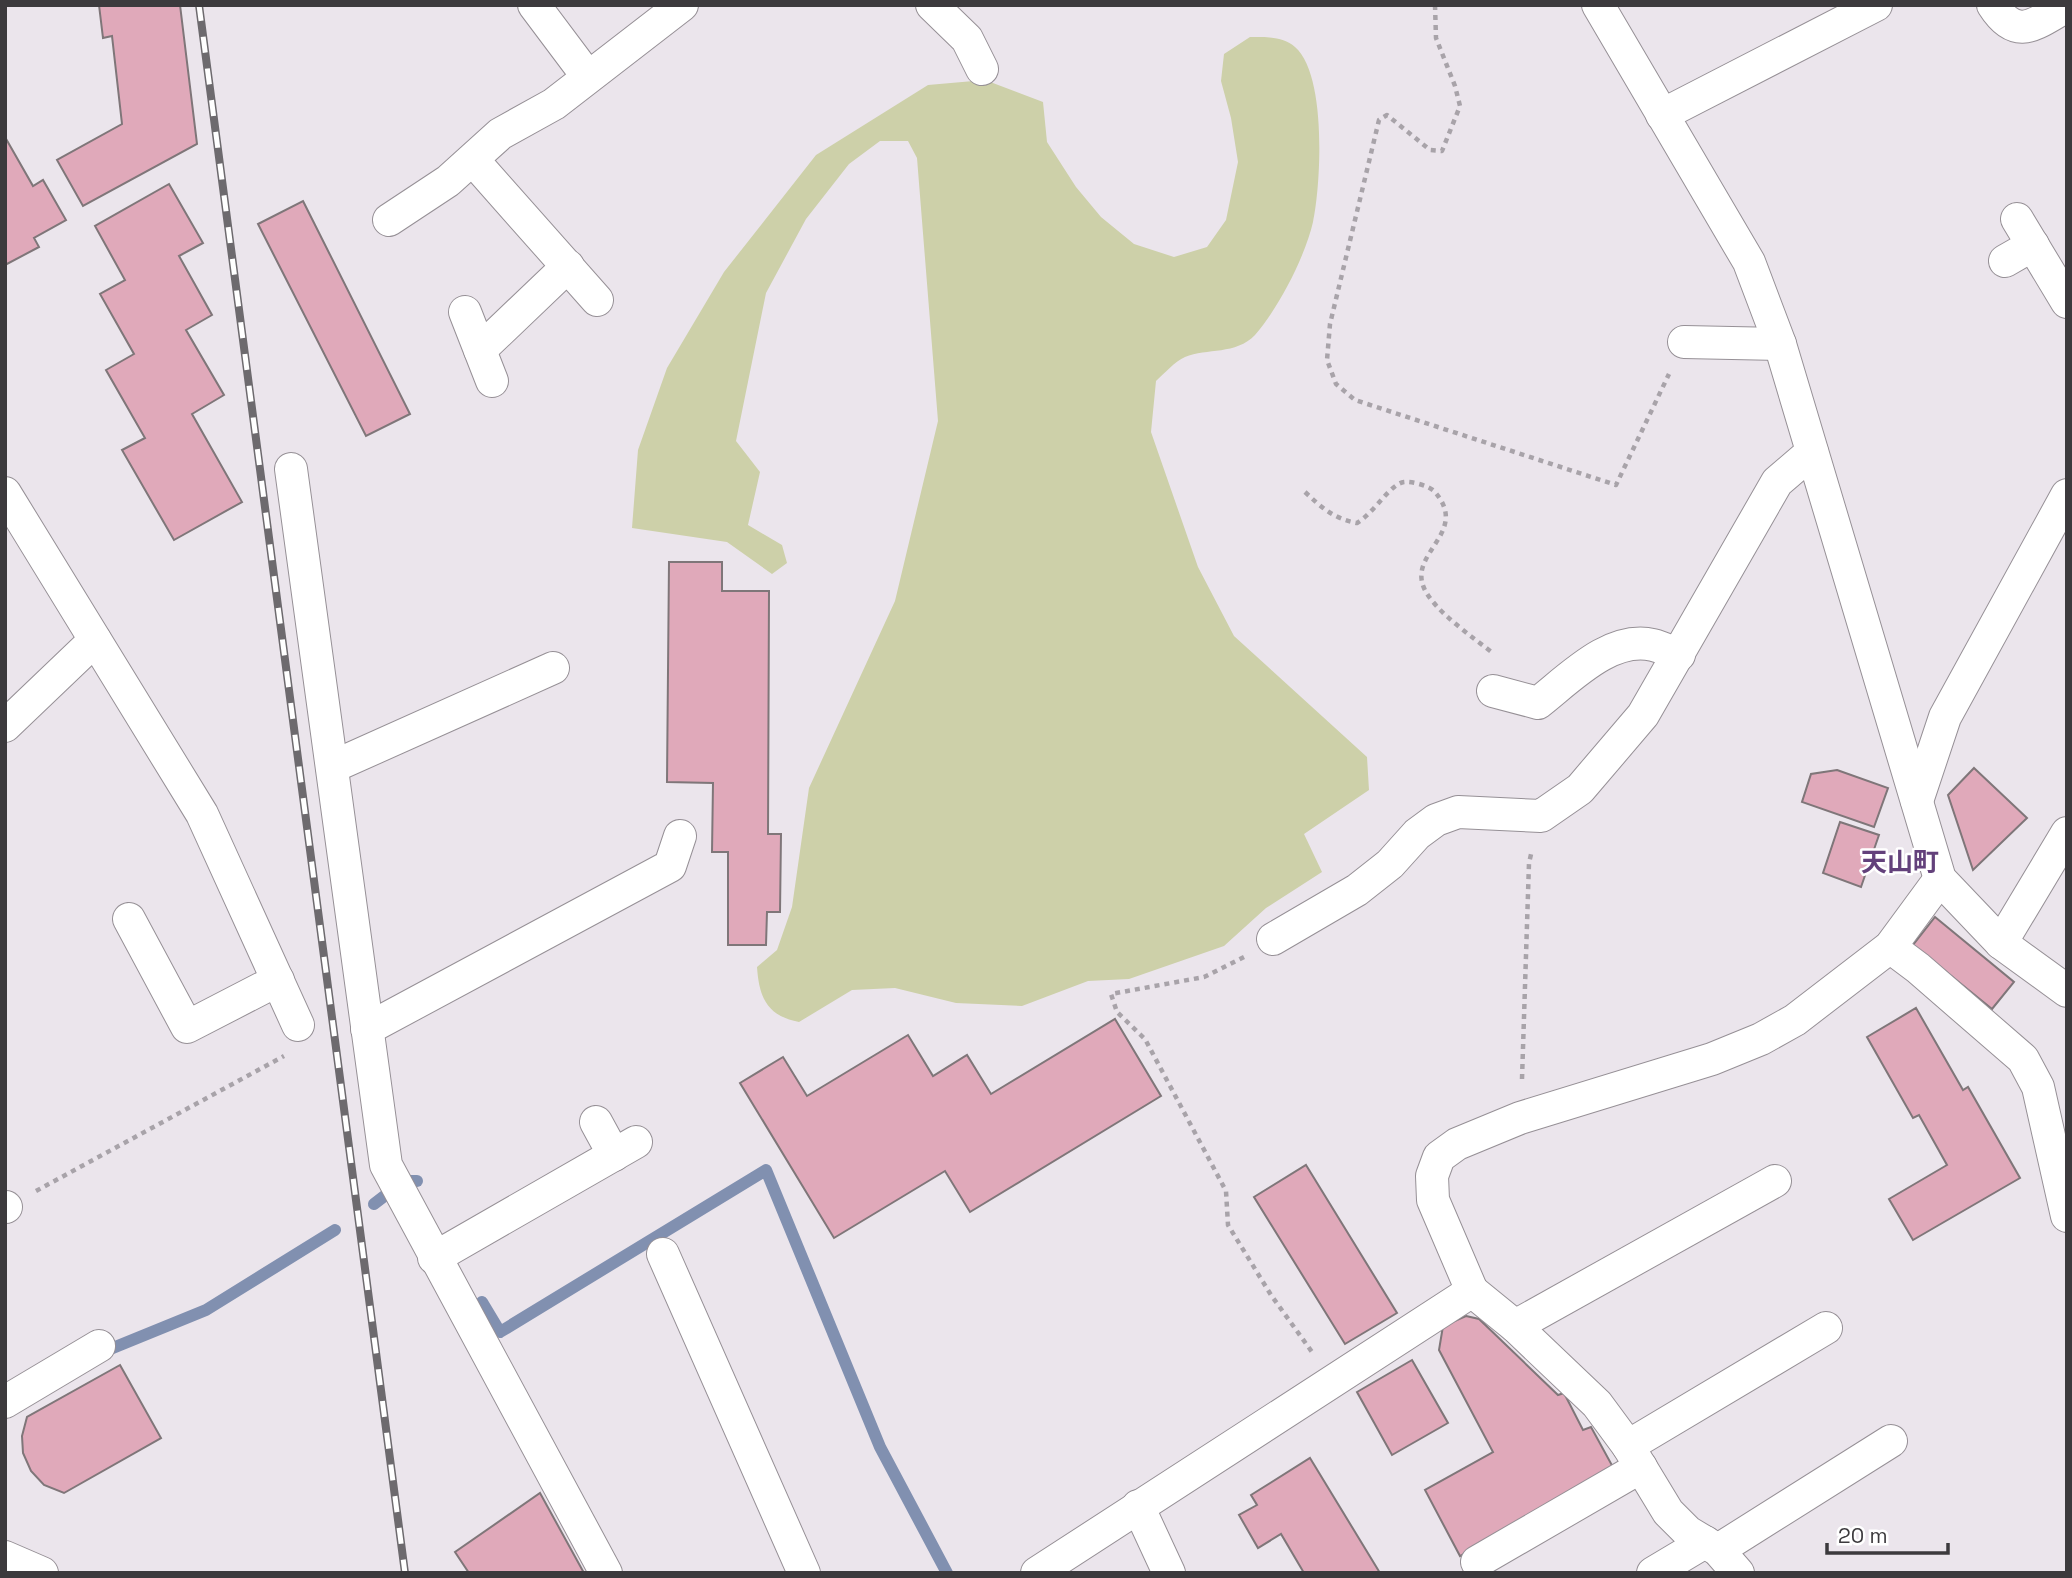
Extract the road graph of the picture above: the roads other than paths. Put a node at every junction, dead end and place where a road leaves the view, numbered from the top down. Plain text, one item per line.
1 (534, 5) edge
2 (682, 5) edge
3 (932, 5) edge
4 (1598, 5) edge
5 (1875, 5) edge
6 (1993, 5) edge
7 (2067, 6) edge
8 (1822, 17) edge
9 (982, 69) dead end
10 (588, 77) junction
11 (1662, 115) junction
12 (473, 160) junction
13 (389, 220) dead end
14 (2005, 261) dead end
15 (568, 266) junction
16 (597, 300) dead end
17 (2067, 302) edge
18 (465, 312) dead end
19 (1684, 342) road end
20 (1780, 344) junction
21 (480, 350) junction
22 (492, 380) dead end
23 (1812, 452) junction
24 (290, 468) dead end
25 (5, 493) edge
26 (2067, 495) edge
27 (95, 640) junction
28 (1679, 655) junction
29 (553, 668) dead end
30 (1493, 691) dead end
31 (5, 726) edge
32 (332, 768) junction
33 (1917, 801) junction
34 (2067, 833) edge
35 (680, 836) dead end
36 (1940, 879) junction
37 (129, 919) dead end
38 (1273, 939) road end
39 (2001, 943) junction
40 (1890, 947) junction
41 (278, 980) junction
42 (2067, 991) edge
43 (298, 1025) road end
44 (368, 1028) junction
45 (596, 1122) dead end
46 (1775, 1181) dead end
47 (2067, 1216) edge
48 (663, 1254) dead end
49 (434, 1258) junction
50 (1472, 1292) junction
51 (1515, 1326) junction
52 (1826, 1328) dead end
53 (99, 1346) dead end
54 (5, 1402) edge
55 (1891, 1441) dead end
56 (1635, 1457) junction
57 (1138, 1506) junction
58 (1721, 1555) edge
59 (5, 1557) edge
60 (1476, 1562) dead end
61 (42, 1573) edge
62 (606, 1573) edge
63 (804, 1573) edge
64 (1037, 1573) edge
65 (1169, 1573) edge
66 (1653, 1573) edge

1 - 10 street
2 - 10 street
3 - 9 street
4 - 11 street
5 - 8 street
6 - 7 street
8 - 11 street
10 - 12 street
11 - 20 street
12 - 13 street
12 - 15 street
14 - 17 street
15 - 16 street
15 - 21 street
18 - 21 street
19 - 20 street
20 - 23 street
21 - 22 street
23 - 28 street
23 - 33 street
24 - 32 street
25 - 27 street
26 - 33 street
27 - 31 street
27 - 41 street
28 - 30 street
28 - 38 street
29 - 32 street
32 - 44 street
33 - 36 street
34 - 39 street
35 - 44 street
36 - 39 street
36 - 40 street
37 - 41 street
39 - 42 street
40 - 47 street
40 - 50 street
41 - 43 street
44 - 49 street
45 - 49 street
46 - 51 street
48 - 63 street
49 - 62 street
50 - 51 street
50 - 57 street
51 - 56 street
52 - 56 street
53 - 54 street
55 - 58 street
56 - 58 street
56 - 60 street
57 - 64 street
57 - 65 street
58 - 66 street
59 - 61 street

